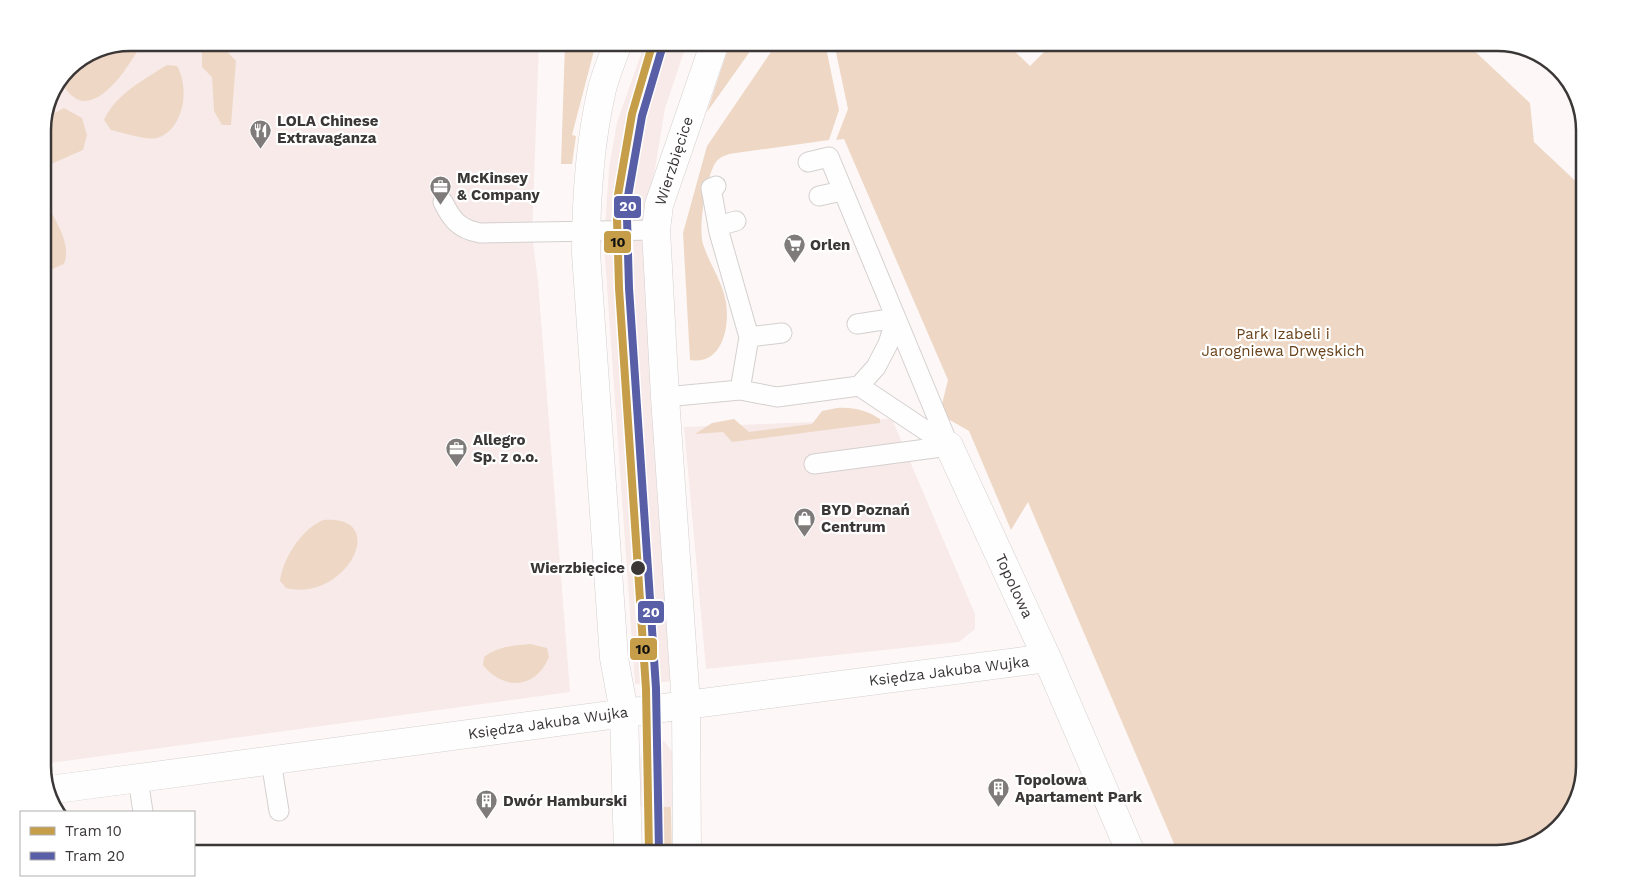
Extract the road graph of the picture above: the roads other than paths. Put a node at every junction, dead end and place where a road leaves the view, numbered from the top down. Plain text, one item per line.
1 (615, 51) edge
2 (712, 51) edge
3 (808, 162) dead end
4 (716, 186) dead end
5 (842, 191) junction
6 (820, 196) dead end
7 (443, 202) dead end
8 (736, 221) dead end
9 (718, 226) junction
10 (586, 230) junction
11 (656, 230) junction
12 (896, 318) junction
13 (857, 324) dead end
14 (782, 333) dead end
15 (749, 337) junction
16 (858, 386) junction
17 (740, 390) junction
18 (665, 397) junction
19 (949, 446) junction
20 (814, 464) dead end
21 (1047, 658) junction
22 (686, 704) junction
23 (624, 712) junction
24 (271, 761) junction
25 (138, 779) junction
26 (55, 789) edge
27 (143, 811) edge
28 (279, 811) dead end
29 (628, 845) edge
30 (687, 845) edge
31 (1127, 845) edge

1 - 10 street
2 - 11 street, Wierzbięcice
3 - 5 lane, Topolowa
4 - 9 lane
5 - 6 lane
5 - 12 lane, Topolowa
7 - 10 lane
8 - 9 lane
9 - 15 lane
10 - 11 lane
10 - 23 street
11 - 18 street, Wierzbięcice
12 - 13 lane
12 - 16 lane
12 - 19 lane, Topolowa
14 - 15 lane
15 - 17 lane
16 - 17 lane
16 - 19 lane
17 - 18 lane
18 - 22 street, Wierzbięcice
19 - 20 lane
19 - 21 street, Topolowa
21 - 22 street, Księdza Jakuba Wujka
21 - 31 street, Topolowa
22 - 23 street, Księdza Jakuba Wujka
22 - 30 street, Wierzbięcice
23 - 24 street, Księdza Jakuba Wujka
23 - 29 street
24 - 25 street, Księdza Jakuba Wujka
24 - 28 lane
25 - 26 street, Księdza Jakuba Wujka
25 - 27 lane

